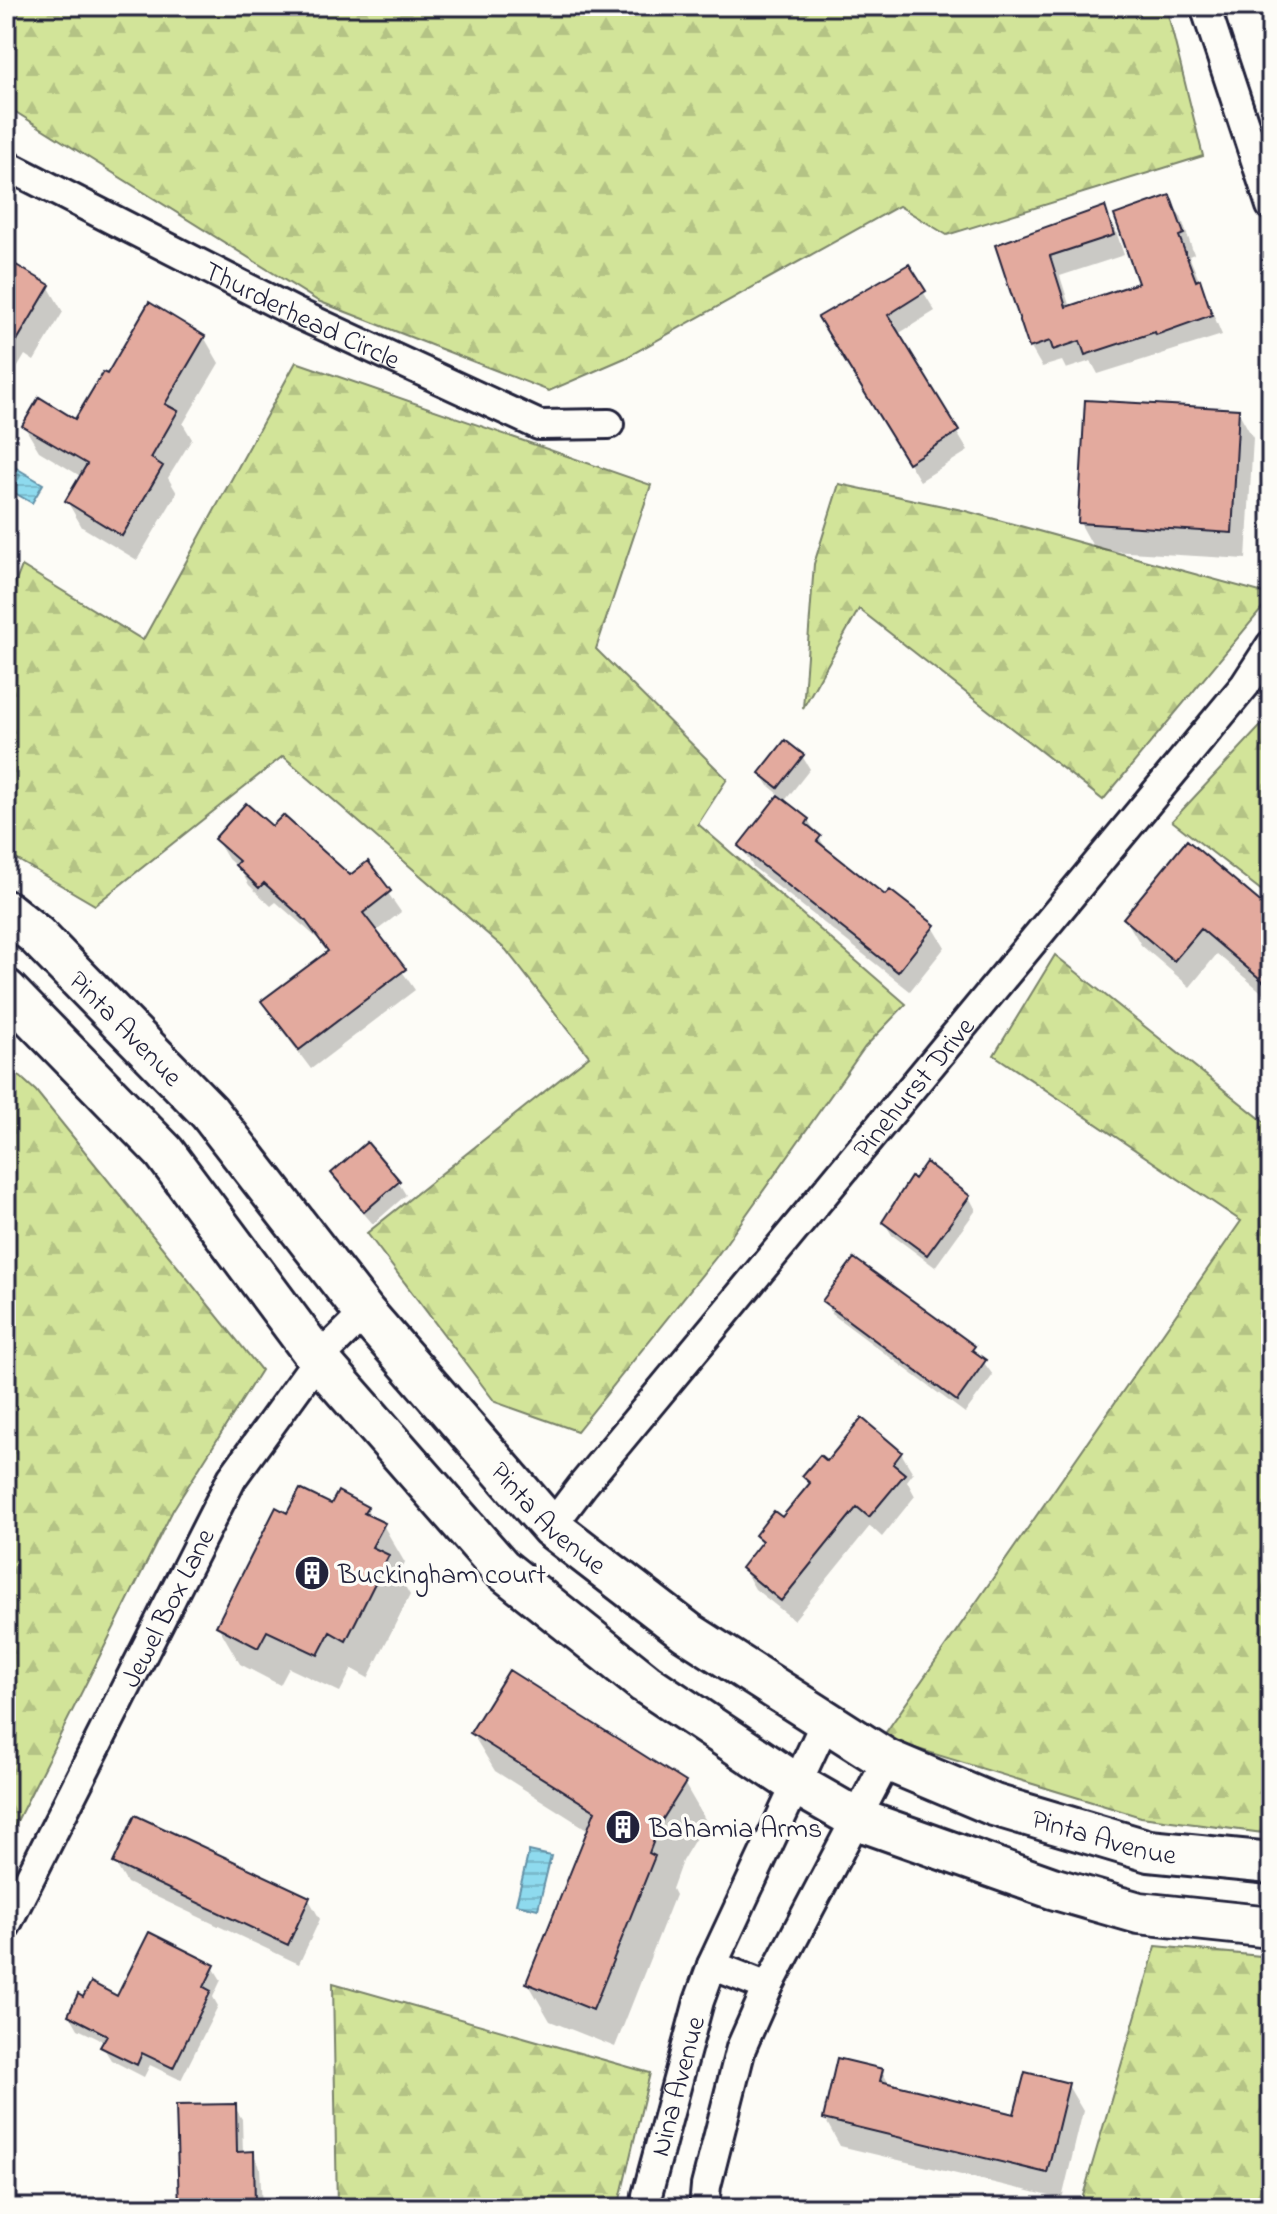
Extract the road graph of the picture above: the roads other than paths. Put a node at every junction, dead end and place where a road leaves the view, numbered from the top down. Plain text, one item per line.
1 (1205, 6) edge
2 (6, 165) edge
3 (1271, 206) edge
4 (609, 424) dead end
5 (1271, 645) edge
6 (6, 911) edge
7 (36, 935) junction
8 (6, 969) edge
9 (6, 990) edge
10 (365, 1313) junction
11 (318, 1359) junction
12 (551, 1527) junction
13 (825, 1723) junction
14 (887, 1760) junction
15 (796, 1784) junction
16 (857, 1819) junction
17 (1271, 1863) edge
18 (6, 1925) edge
19 (1271, 1927) edge
20 (712, 1965) junction
21 (768, 1987) junction
22 (646, 2208) edge
23 (704, 2208) edge

1 - 3 street
2 - 4 street, Thurderhead Circle
5 - 12 street, Pinehurst Drive
6 - 7 street, Pinta Avenue
7 - 8 street
7 - 10 street, Pinta Avenue
9 - 11 street
10 - 11 street, Jewel Box Lane
10 - 12 street, Pinta Avenue
11 - 15 street
11 - 18 street, Jewel Box Lane
12 - 13 street, Pinta Avenue
13 - 14 street, Pinta Avenue
13 - 15 street, Nina Avenue
14 - 16 street, Nina Avenue
14 - 17 street, Pinta Avenue
15 - 16 street
15 - 20 street, Nina Avenue
16 - 19 street
16 - 21 street, Nina Avenue
20 - 21 street
20 - 22 street, Nina Avenue
21 - 23 street, Nina Avenue

